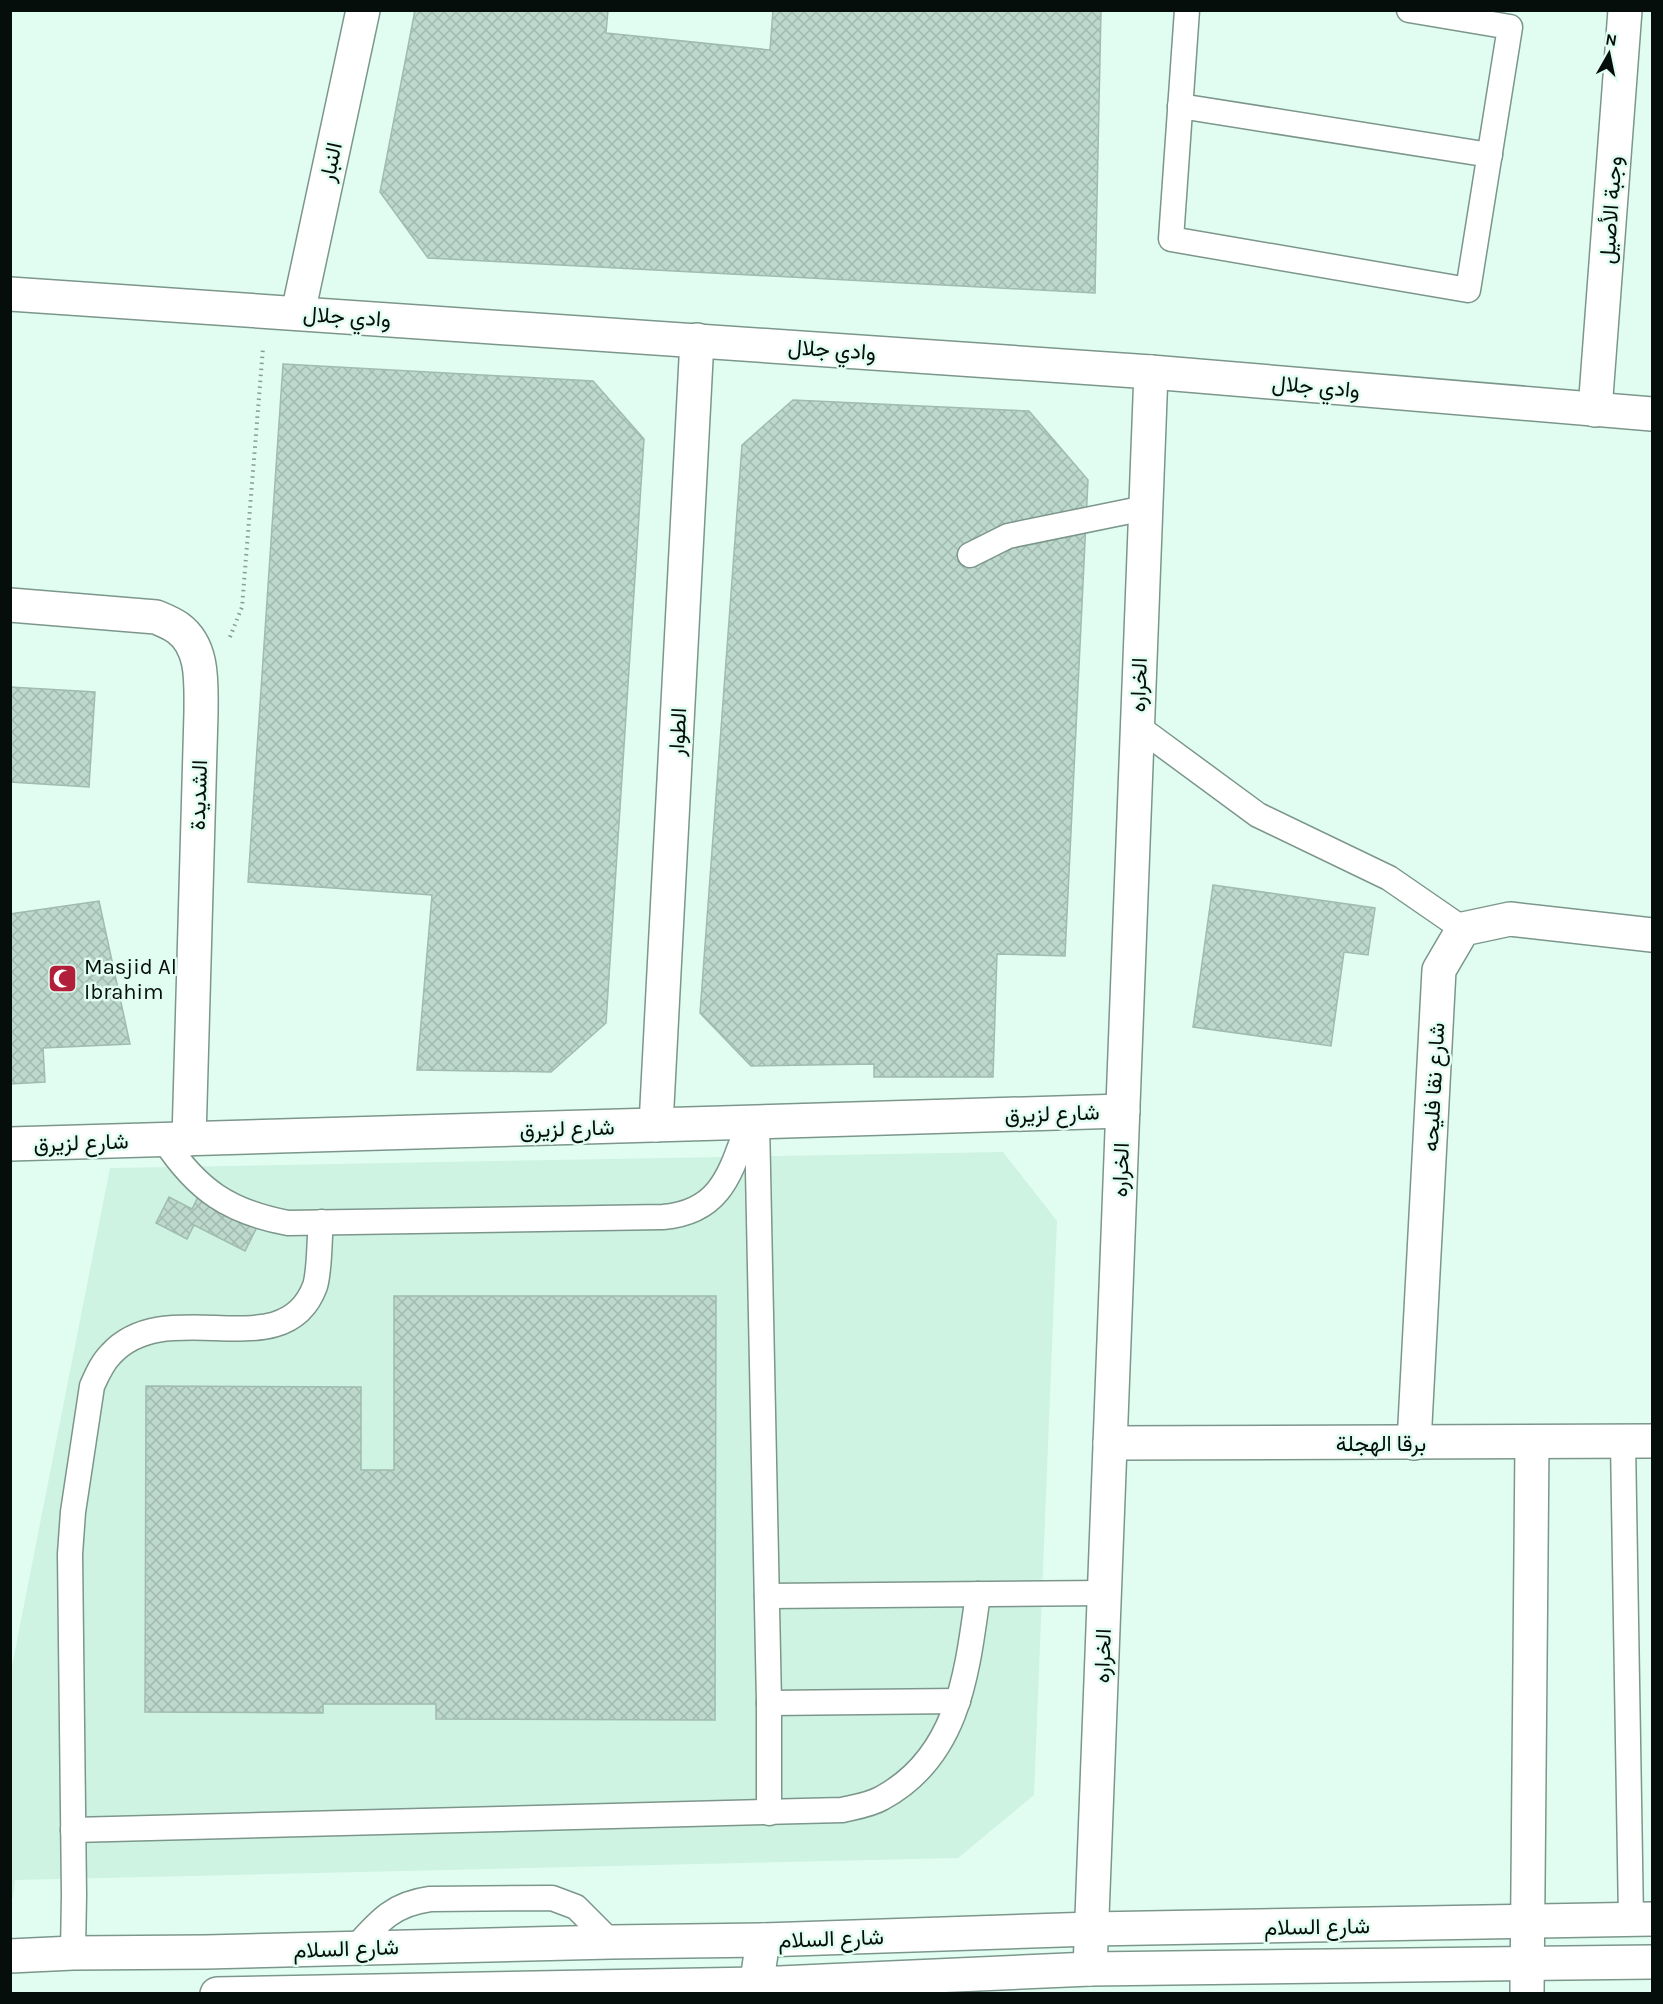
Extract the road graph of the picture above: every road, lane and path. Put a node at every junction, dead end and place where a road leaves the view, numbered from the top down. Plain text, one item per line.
1 (363, 10) edge
2 (1187, 10) edge
3 (1409, 10) edge
4 (1625, 10) edge
5 (1180, 106) junction
6 (1490, 155) junction
7 (10, 294) edge
8 (282, 312) junction
9 (697, 340) junction
10 (1151, 372) junction
11 (1595, 410) junction
12 (1653, 414) edge
13 (1145, 508) junction
14 (970, 555) dead end
15 (10, 605) edge
16 (230, 639) dead end
17 (1137, 726) junction
18 (1463, 929) junction
19 (1653, 935) edge
20 (1123, 1111) junction
21 (753, 1122) junction
22 (656, 1125) junction
23 (177, 1139) junction
24 (10, 1144) edge
25 (321, 1221) junction
26 (1638, 1441) edge
27 (1532, 1442) junction
28 (1110, 1443) junction
29 (1414, 1443) junction
30 (1104, 1593) junction
31 (978, 1594) junction
32 (766, 1596) junction
33 (958, 1701) junction
34 (769, 1703) junction
35 (769, 1813) junction
36 (73, 1830) junction
37 (1642, 1919) edge
38 (1527, 1922) junction
39 (1092, 1929) junction
40 (763, 1940) junction
41 (611, 1942) junction
42 (355, 1948) junction
43 (73, 1953) junction
44 (10, 1956) edge
45 (1653, 1962) edge
46 (1090, 1969) junction
47 (1527, 1979) edge
48 (756, 1989) edge
49 (217, 1994) edge

1 - 8 street, النبار
2 - 5 lane
3 - 6 lane
4 - 11 street, وجبة الأصيل
5 - 6 lane
5 - 6 lane
7 - 8 street, وادي جلال
8 - 9 street, وادي جلال
8 - 16 path
9 - 10 street, وادي جلال
9 - 22 street, الطوار
10 - 11 street, وادي جلال
10 - 13 street, الخراره
11 - 12 street, وادي جلال
13 - 14 lane
13 - 17 street, الخراره
15 - 23 street, الشديدة
17 - 18 lane
17 - 20 street, الخراره
18 - 19 street
18 - 29 street, شارع نقا فليحه
20 - 21 street, شارع لزيرق
20 - 28 street, الخراره
21 - 22 street, شارع لزيرق
21 - 25 lane
21 - 32 lane
22 - 23 street, شارع لزيرق
23 - 24 street, شارع لزيرق
23 - 25 lane
25 - 36 lane
26 - 27 street, برقا الهجلة
26 - 37 lane
27 - 29 street, برقا الهجلة
27 - 38 street
28 - 29 street, برقا الهجلة
28 - 30 street, الخراره
30 - 31 lane
30 - 39 street, الخراره
31 - 32 lane
31 - 33 lane
32 - 34 lane
33 - 34 lane
33 - 35 lane
34 - 35 lane
35 - 36 lane
36 - 43 lane
37 - 38 street, شارع السلام
38 - 39 street, شارع السلام
38 - 47 street
39 - 40 street, شارع السلام
39 - 46 street, الخراره
40 - 41 street, شارع السلام
40 - 48 street
41 - 42 street, شارع السلام
41 - 42 lane
42 - 43 street, شارع السلام
43 - 44 street, شارع السلام
45 - 47 street, شارع السلام
46 - 47 street, شارع السلام
46 - 48 street, شارع السلام
48 - 49 street, شارع السلام

